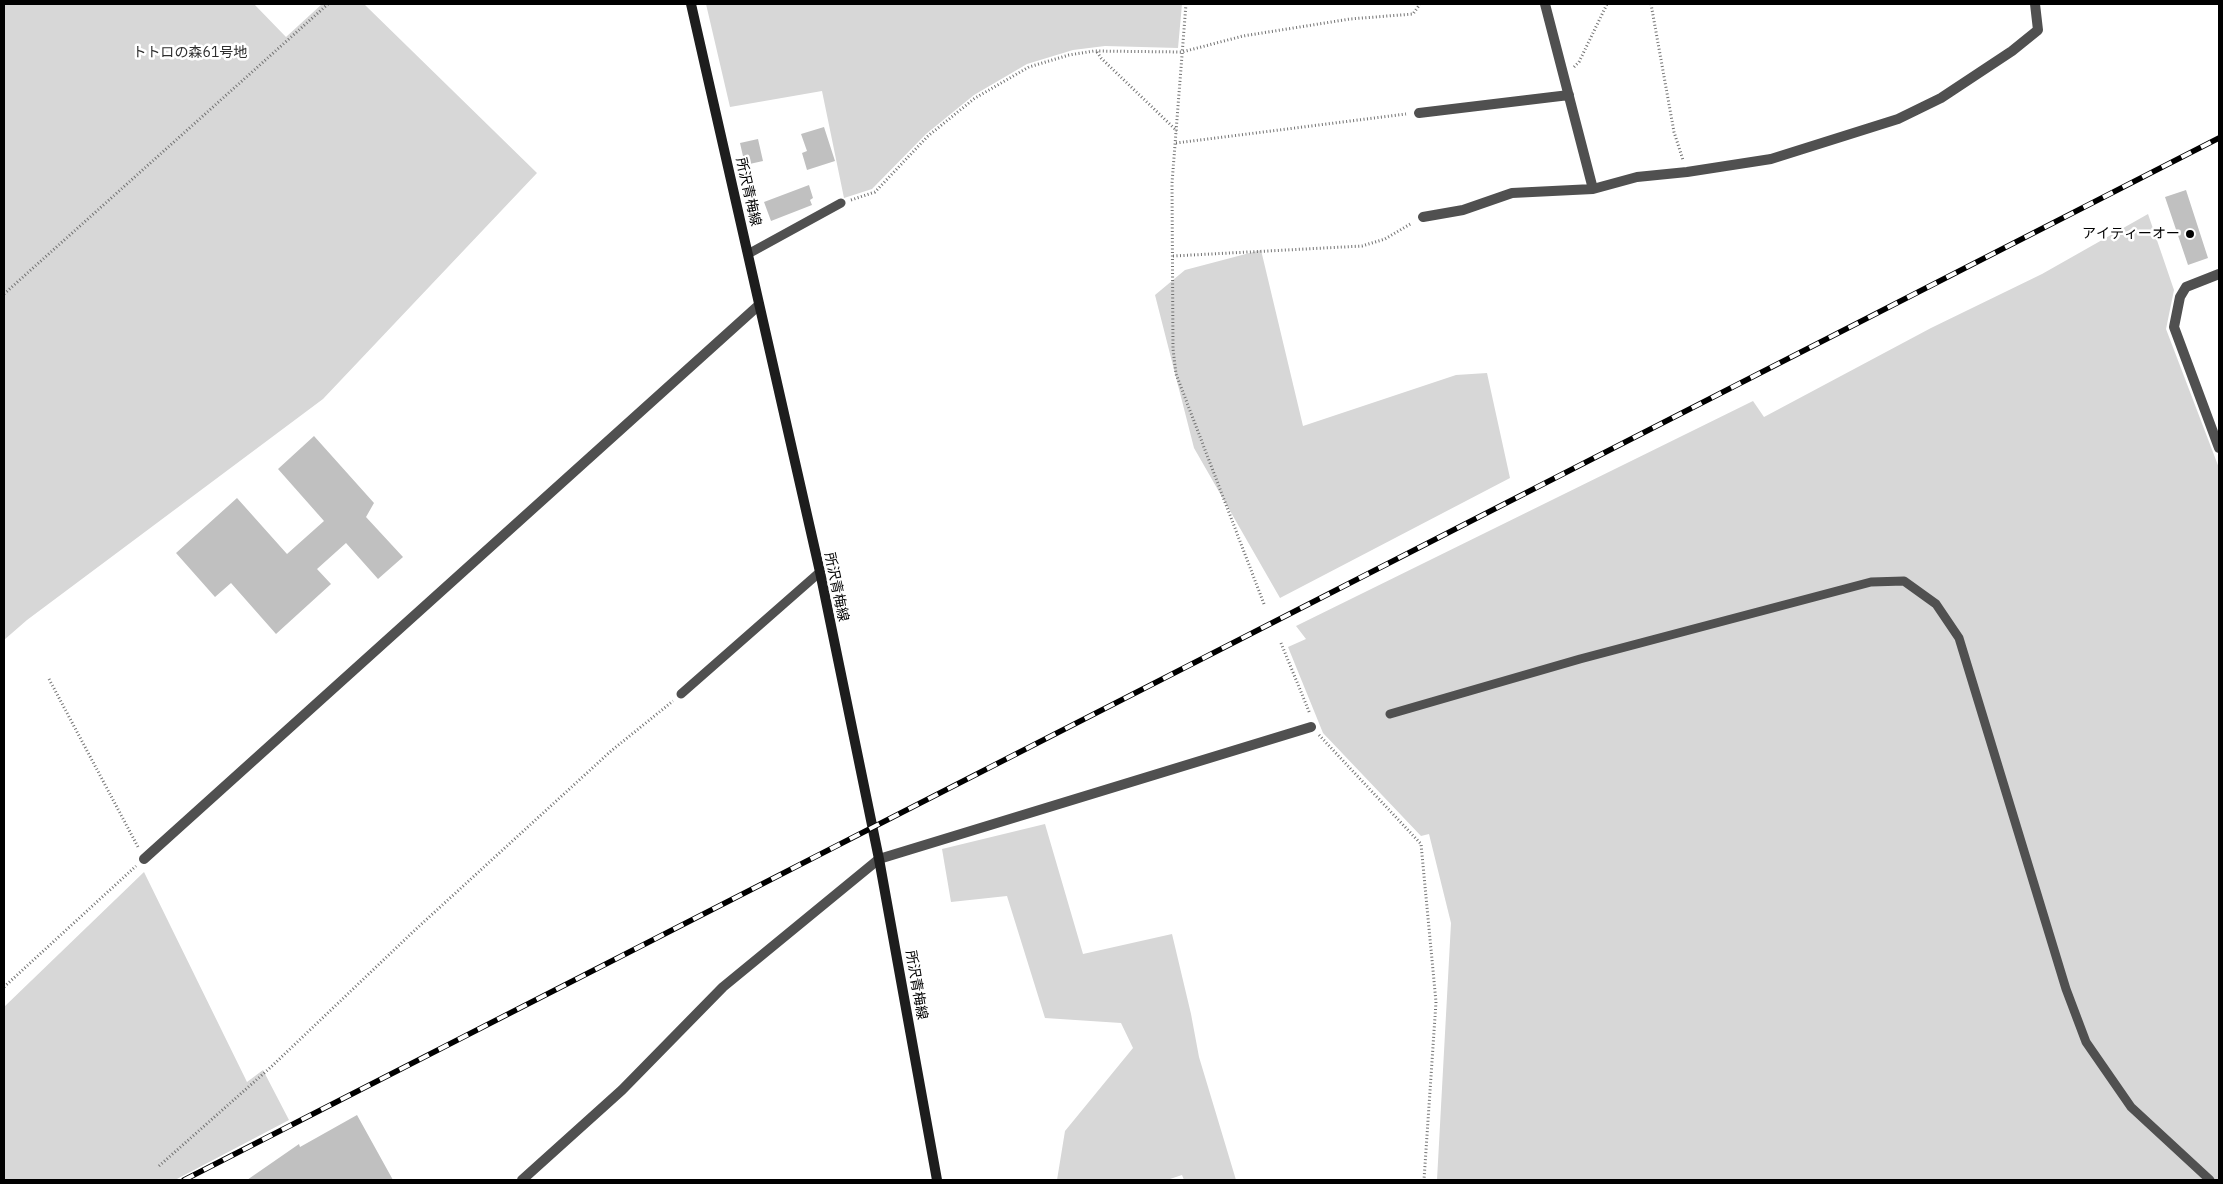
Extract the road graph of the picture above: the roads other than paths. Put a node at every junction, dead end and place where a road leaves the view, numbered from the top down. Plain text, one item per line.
1 (691, 4) edge
2 (1545, 4) edge
3 (2035, 4) edge
4 (1569, 95) junction
5 (1419, 113) road end
6 (1593, 189) junction
7 (841, 203) road end
8 (1423, 217) road end
9 (748, 254) junction
10 (2219, 274) edge
11 (759, 305) junction
12 (2219, 448) edge
13 (820, 572) junction
14 (681, 694) road end
15 (1390, 714) dead end
16 (1312, 728) road end
17 (144, 859) road end
18 (879, 859) junction
19 (522, 1180) edge
20 (937, 1180) edge
21 (2210, 1180) edge

1 - 9 main road, 所沢青梅線
2 - 4 street
3 - 6 street
4 - 5 street
4 - 6 street
6 - 8 street
7 - 9 lane
9 - 11 main road, 所沢青梅線
10 - 12 street
11 - 13 main road, 所沢青梅線
11 - 17 street
13 - 14 lane
13 - 18 main road, 所沢青梅線
15 - 21 lane
16 - 18 street
18 - 19 street
18 - 20 main road, 所沢青梅線

